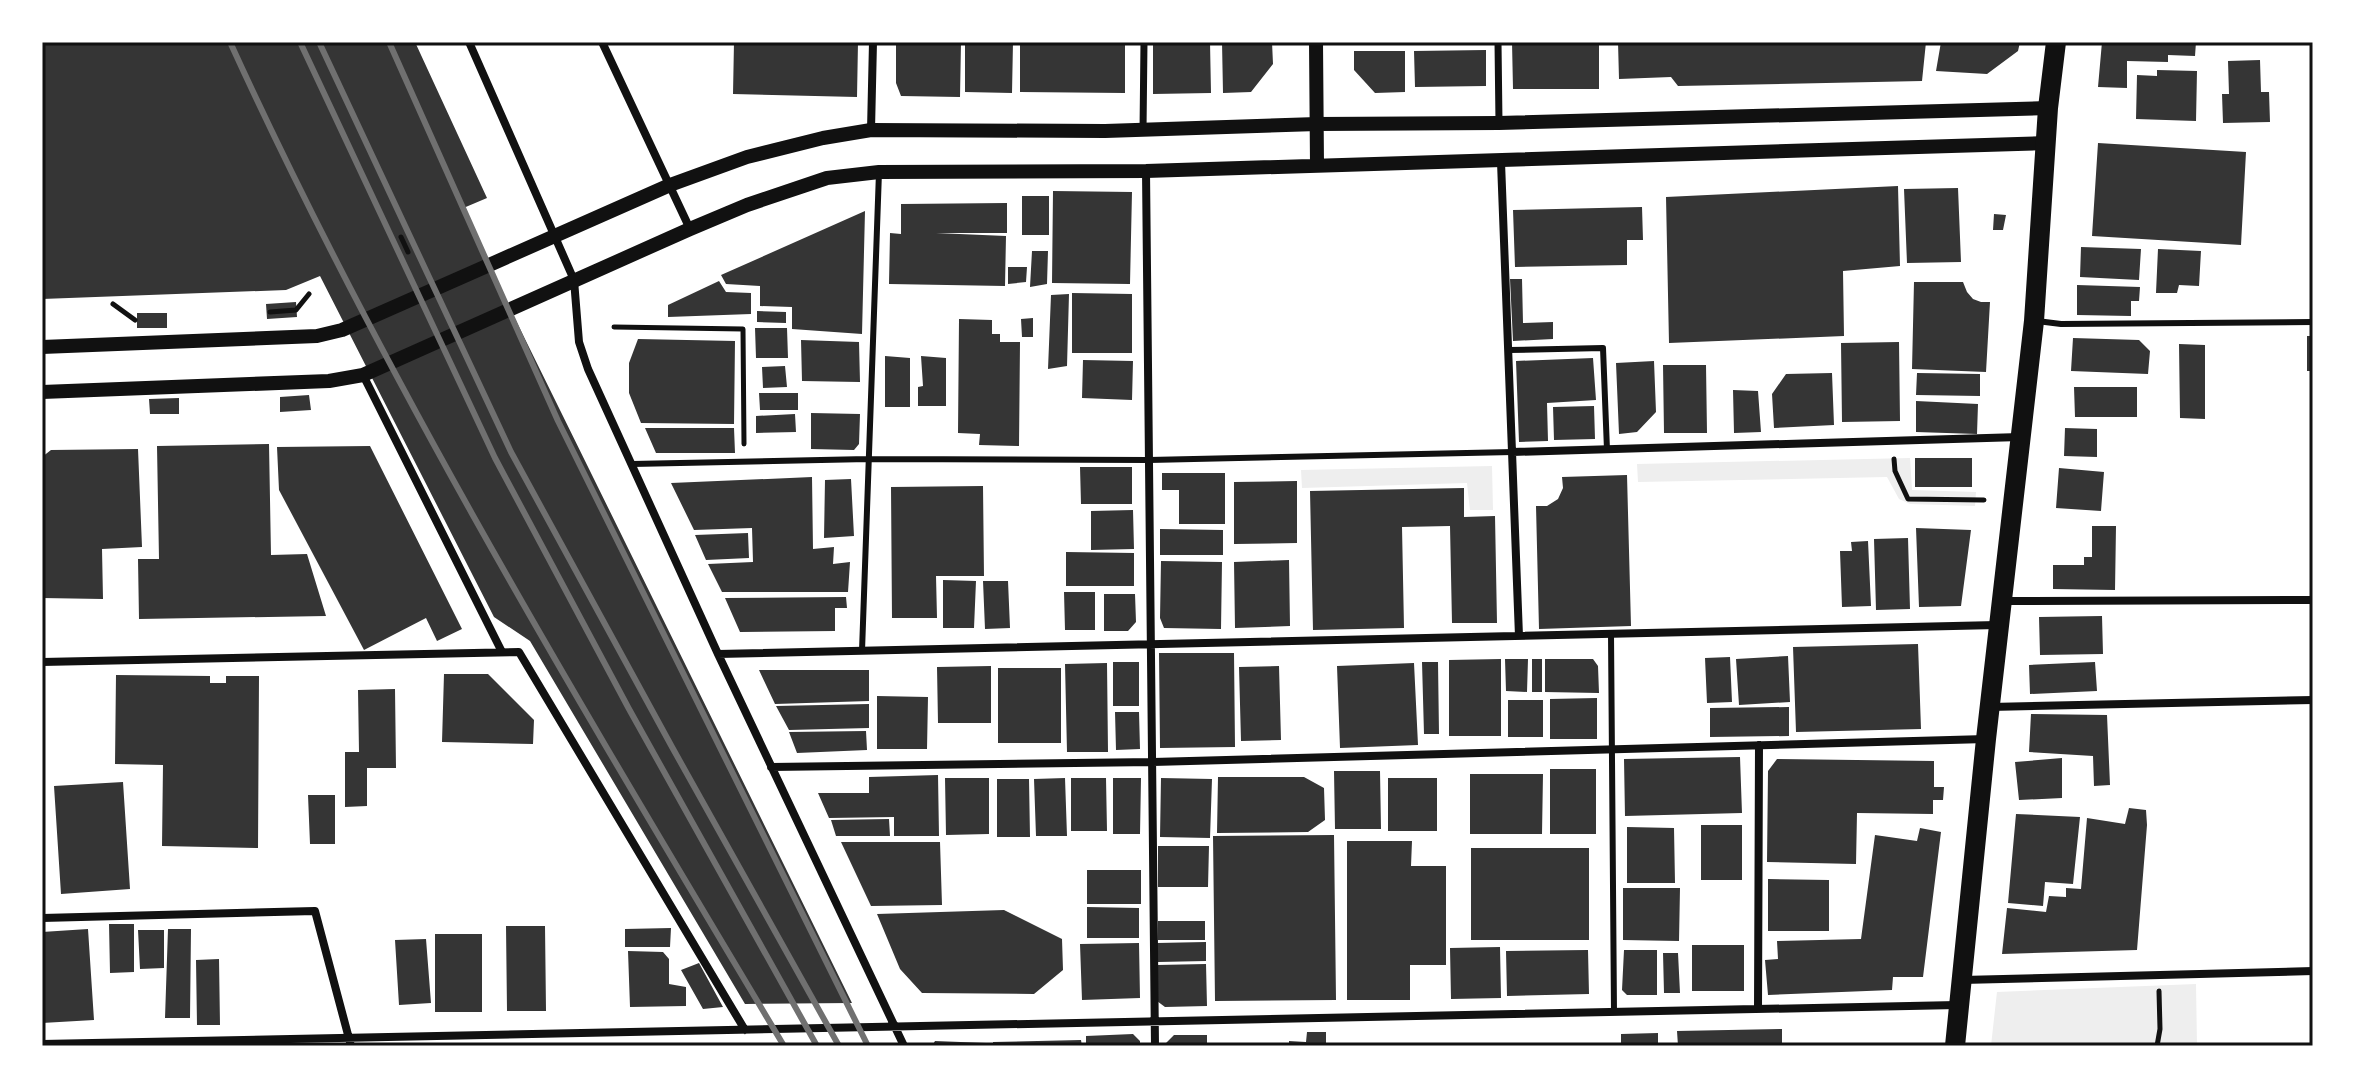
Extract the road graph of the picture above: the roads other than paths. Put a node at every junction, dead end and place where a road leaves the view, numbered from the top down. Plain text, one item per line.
1 (469, 42) edge
2 (602, 42) edge
3 (873, 42) edge
4 (1144, 42) edge
5 (1316, 42) edge
6 (1498, 42) edge
7 (2056, 42) edge
8 (2048, 108) junction
9 (1499, 123) junction
10 (1317, 124) junction
11 (871, 130) junction
12 (1143, 131) junction
13 (2047, 143) junction
14 (1501, 162) junction
15 (1317, 165) junction
16 (1146, 171) junction
17 (879, 172) junction
18 (670, 185) junction
19 (690, 229) junction
20 (555, 235) junction
21 (574, 280) junction
22 (2034, 321) junction
23 (2313, 322) edge
24 (42, 347) edge
25 (1509, 350) junction
26 (363, 375) junction
27 (42, 392) edge
28 (2020, 437) junction
29 (1607, 450) junction
30 (1513, 452) junction
31 (868, 459) junction
32 (1149, 460) junction
33 (632, 464) junction
34 (2313, 600) edge
35 (2001, 601) junction
36 (1998, 625) junction
37 (1611, 634) junction
38 (1519, 636) junction
39 (1151, 645) junction
40 (862, 651) junction
41 (502, 652) junction
42 (718, 654) junction
43 (42, 662) edge
44 (2313, 700) edge
45 (1990, 707) junction
46 (1986, 739) junction
47 (1759, 745) junction
48 (1612, 750) junction
49 (1153, 762) junction
50 (771, 767) junction
51 (42, 918) edge
52 (2313, 971) edge
53 (1961, 980) junction
54 (1960, 1005) junction
55 (1758, 1009) junction
56 (1614, 1012) junction
57 (1155, 1021) junction
58 (895, 1026) junction
59 (745, 1030) junction
60 (351, 1042) edge
61 (42, 1044) edge
62 (136, 1044) edge
63 (904, 1046) edge
64 (1155, 1046) edge
65 (1955, 1046) edge

1 - 20 street
2 - 18 street
3 - 11 street
4 - 12 street
5 - 10 street
6 - 9 street
7 - 8 main road
8 - 9 street
8 - 13 main road
9 - 10 street
10 - 12 street
10 - 15 street
11 - 12 street
11 - 18 street
13 - 14 street
13 - 22 main road
14 - 15 street
14 - 25 street
15 - 16 street
16 - 17 street
16 - 32 street
17 - 19 street
17 - 31 lane
18 - 19 street
18 - 20 street
19 - 21 street
20 - 21 street
20 - 24 street
21 - 26 street
21 - 33 street
22 - 23 lane
22 - 28 main road
25 - 29 lane
25 - 30 street
26 - 27 street
26 - 41 street
28 - 29 street
28 - 35 main road
29 - 30 street
30 - 32 lane
30 - 38 street
31 - 32 lane
31 - 33 lane
31 - 40 lane
32 - 39 street
33 - 42 street
34 - 35 street
35 - 36 main road
36 - 37 street
36 - 45 main road
37 - 38 street
37 - 48 lane
38 - 39 street
39 - 40 street
39 - 49 street
40 - 42 street
41 - 43 street
41 - 59 street
42 - 50 street
44 - 45 street
45 - 46 main road
46 - 47 street
46 - 53 main road
47 - 48 street
47 - 55 street
48 - 49 street
48 - 56 lane
49 - 50 street
49 - 57 street
50 - 58 street
51 - 60 street
52 - 53 street
53 - 54 main road
54 - 55 street
54 - 65 main road
55 - 56 street
56 - 57 street
57 - 58 street
57 - 64 street
58 - 59 street
58 - 63 street
59 - 60 street
60 - 62 street
61 - 62 street

